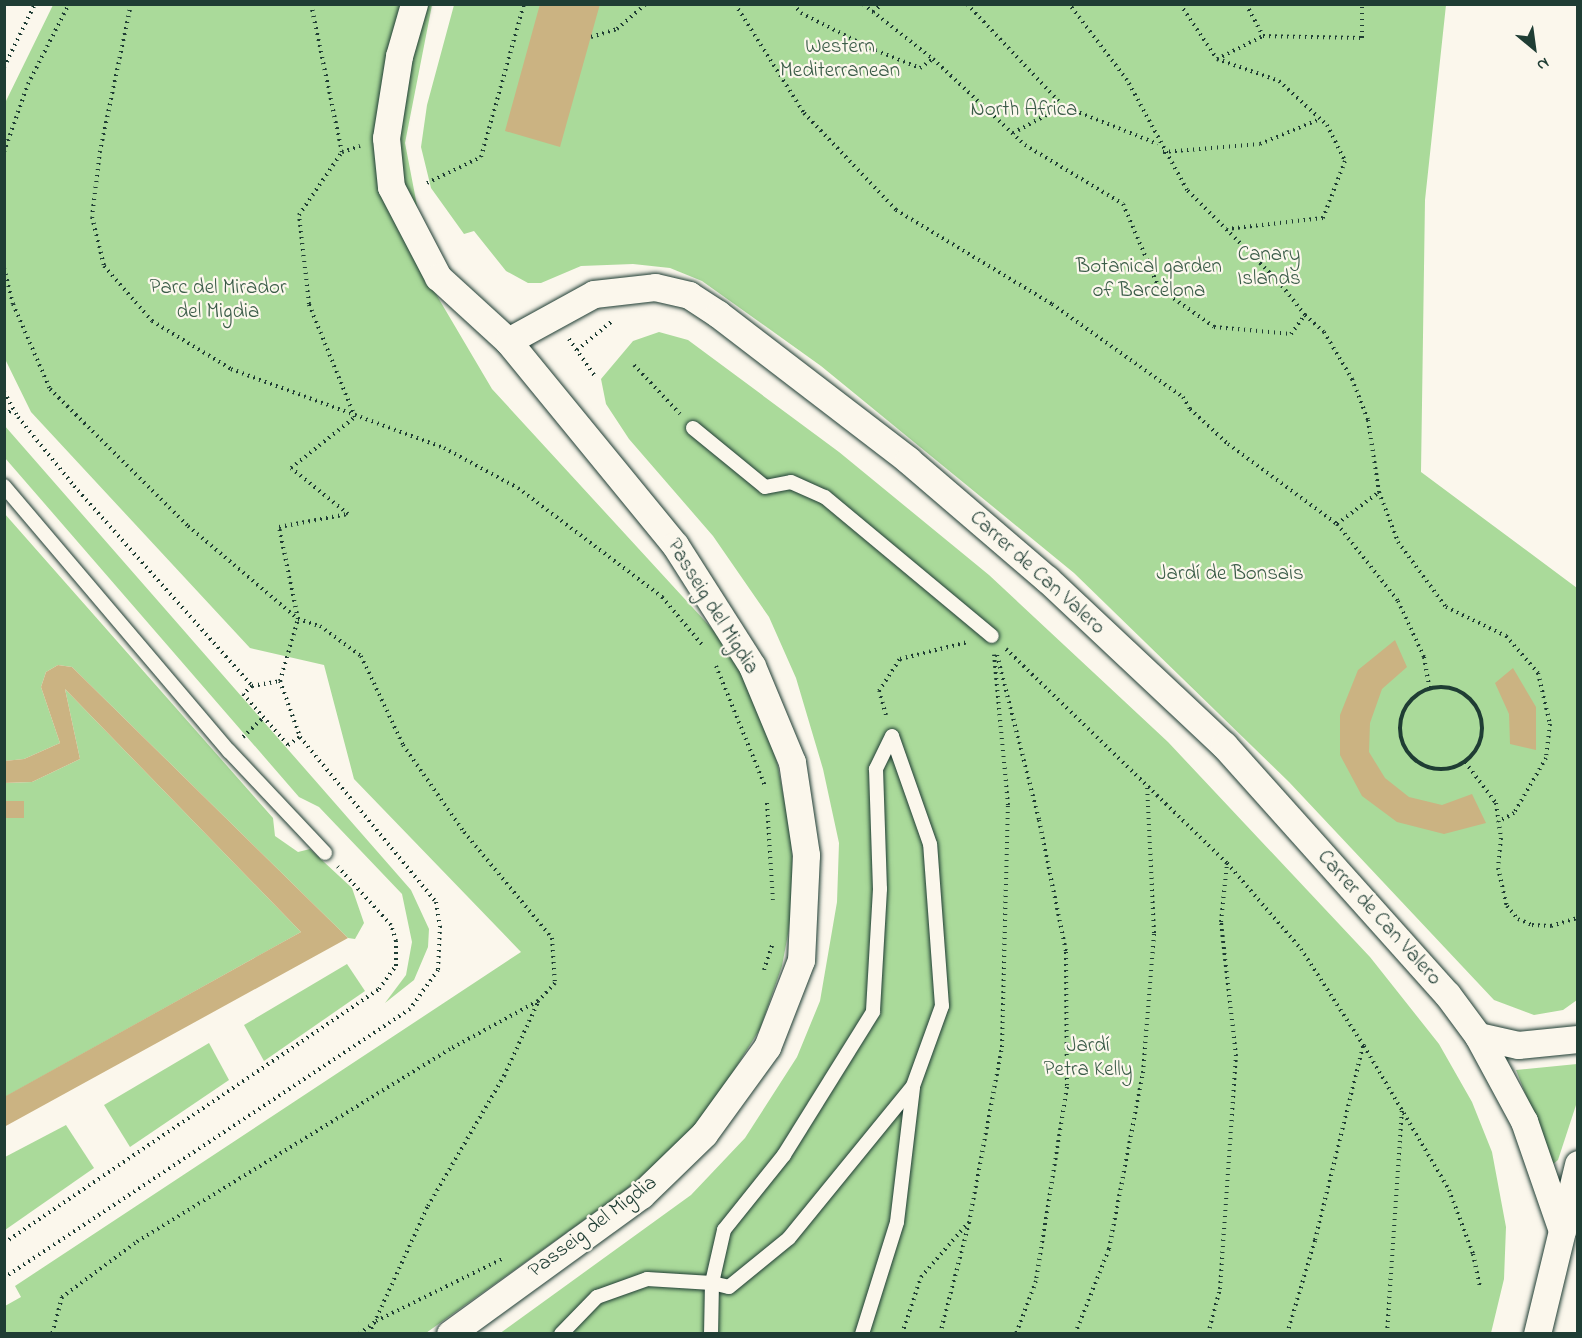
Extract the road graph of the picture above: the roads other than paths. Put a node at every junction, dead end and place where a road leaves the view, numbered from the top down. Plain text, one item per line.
1 (414, 4) edge
2 (508, 341) junction
3 (693, 428) road end
4 (4, 486) edge
5 (992, 636) road end
6 (325, 853) road end
7 (1478, 1036) junction
8 (1578, 1039) edge
9 (913, 1086) junction
10 (1578, 1164) edge
11 (1562, 1231) junction
12 (712, 1283) junction
13 (450, 1334) edge
14 (561, 1334) edge
15 (711, 1334) edge
16 (862, 1334) edge
17 (1537, 1334) edge

1 - 2 street, Passeig del Migdia
2 - 7 street, Carrer de Can Valero
2 - 13 street, Passeig del Migdia
3 - 5 lane
4 - 6 lane
7 - 8 street
7 - 11 street, Carrer de Can Valero
9 - 12 lane
9 - 12 lane
9 - 16 lane
10 - 11 street
11 - 17 street
12 - 14 lane
12 - 15 lane

